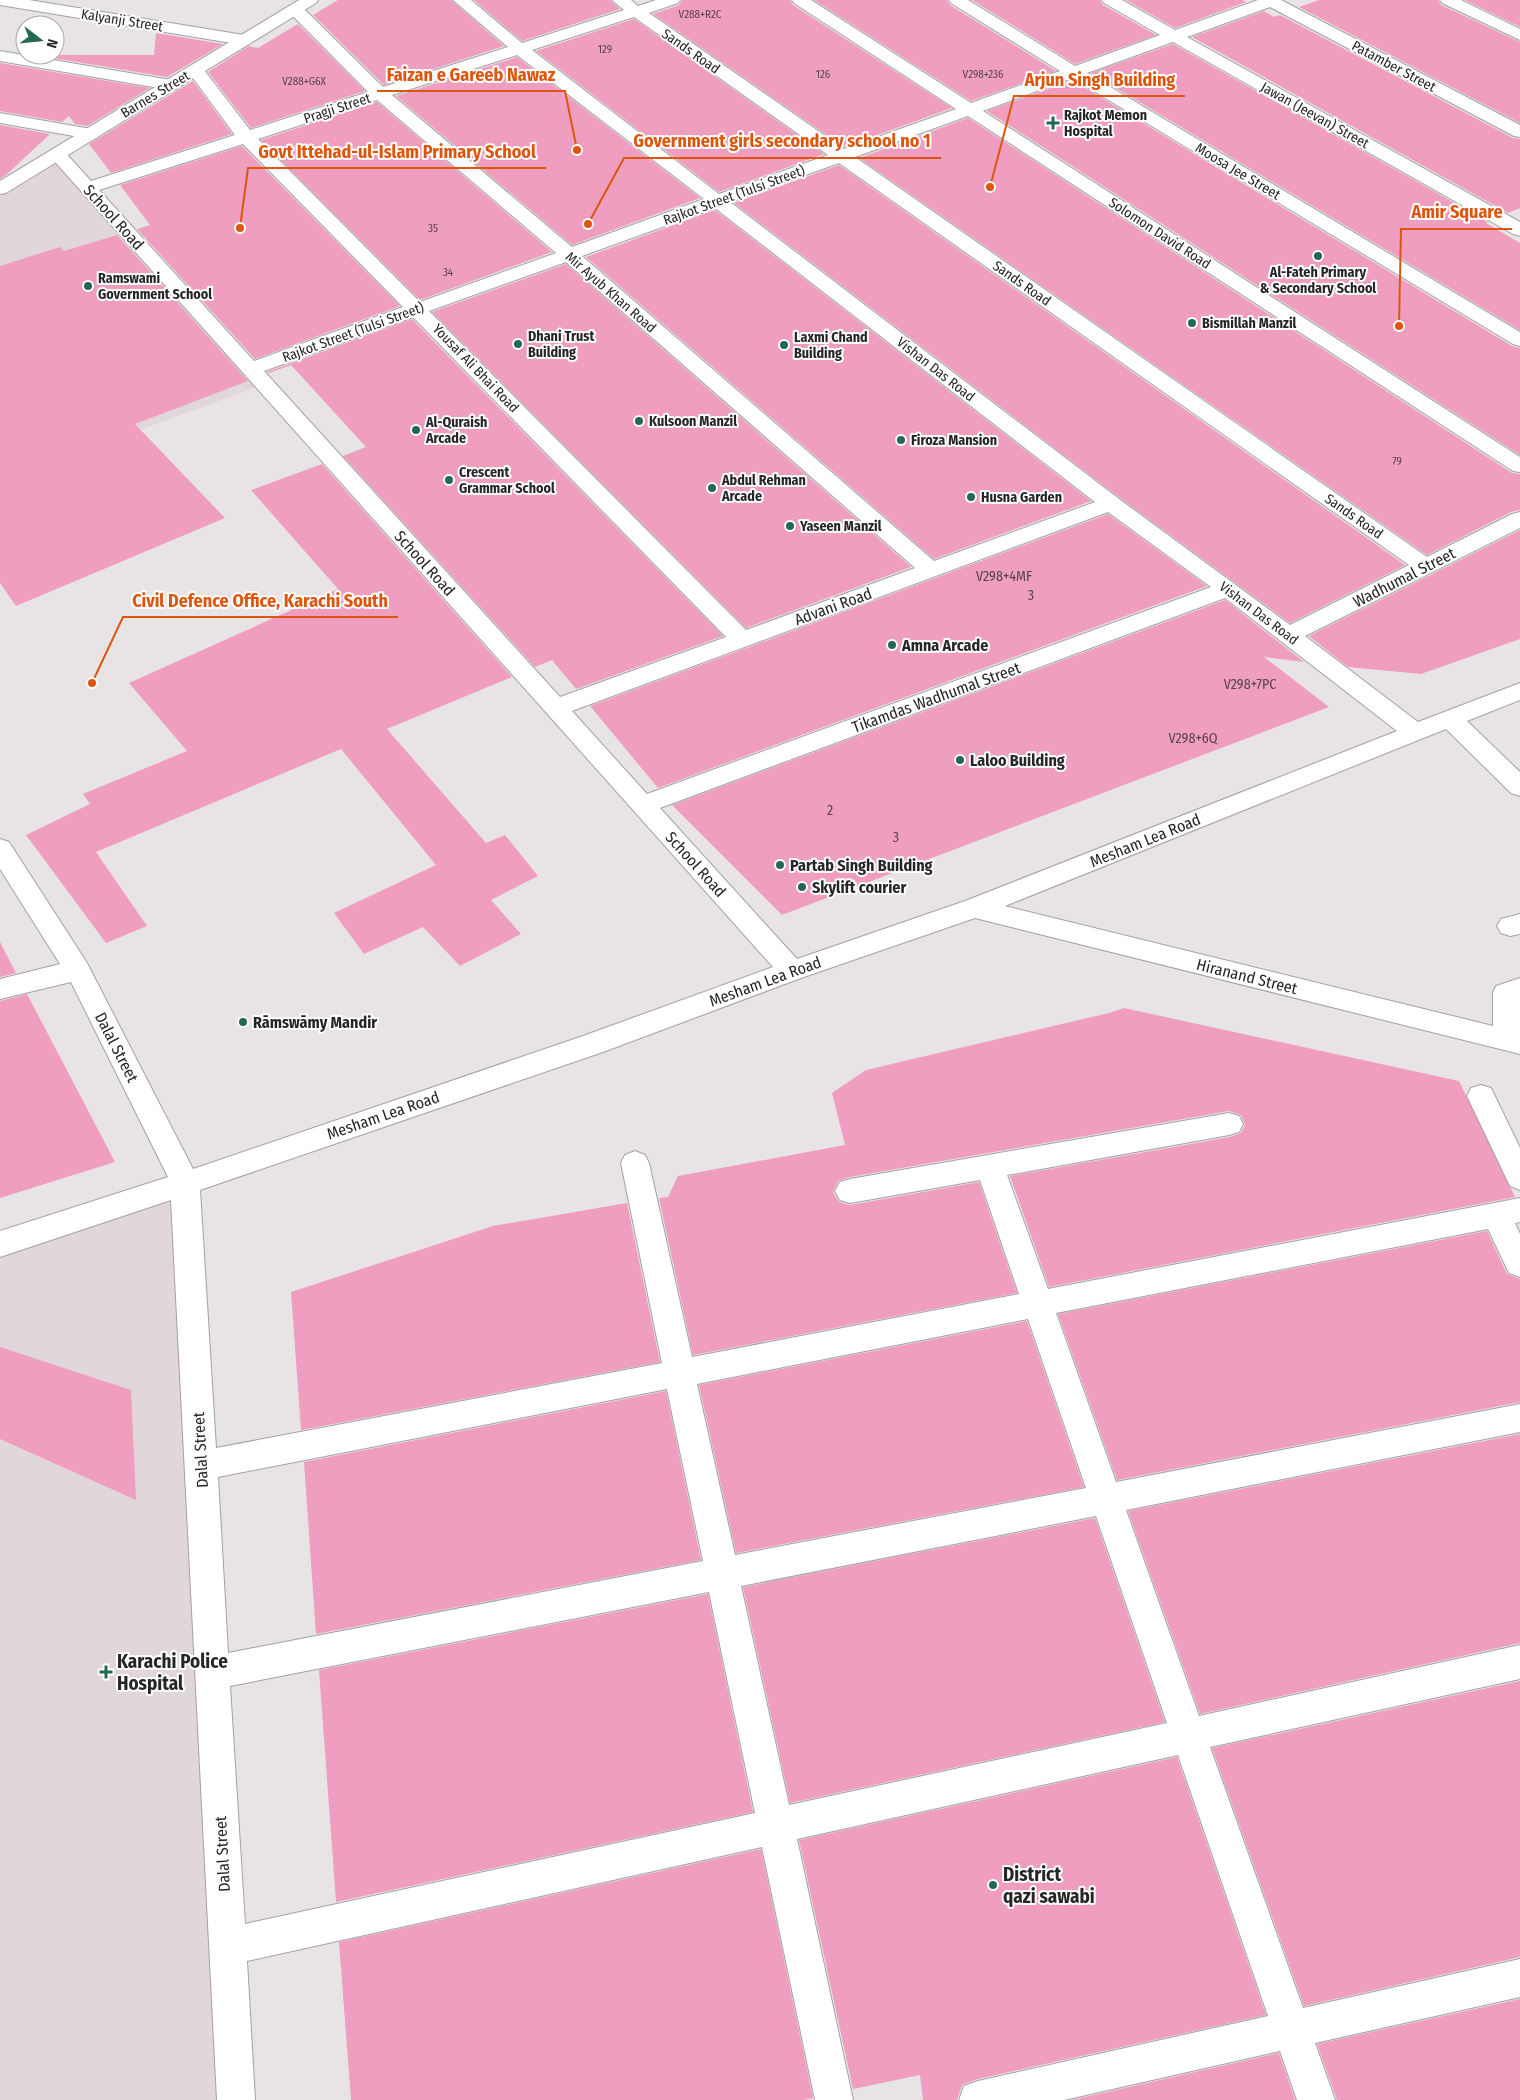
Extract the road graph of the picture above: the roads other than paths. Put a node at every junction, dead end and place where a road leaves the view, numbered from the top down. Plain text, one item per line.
1 (0, 0) edge
2 (461, 0) edge
3 (620, 0) edge
4 (672, 0) edge
5 (800, 0) edge
6 (957, 0) edge
7 (1110, 0) edge
8 (1271, 0) edge
9 (1448, 0) edge
10 (303, 4) edge
11 (635, 12) junction
12 (1520, 35) edge
13 (1174, 36) junction
14 (244, 40) junction
15 (520, 49) junction
16 (0, 56) edge
17 (195, 70) junction
18 (1073, 72) junction
19 (171, 85) junction
20 (380, 94) junction
21 (969, 110) junction
22 (0, 118) edge
23 (1520, 132) edge
24 (91, 134) junction
25 (246, 137) junction
26 (57, 154) junction
27 (841, 156) junction
28 (87, 188) junction
29 (0, 189) edge
30 (718, 200) junction
31 (1520, 230) edge
32 (568, 254) junction
33 (418, 309) junction
34 (1520, 340) edge
35 (251, 369) junction
36 (1520, 466) edge
37 (1111, 504) junction
38 (1520, 519) edge
39 (1425, 566) junction
40 (930, 570) junction
41 (1228, 589) junction
42 (1288, 635) junction
43 (743, 640) junction
44 (1520, 691) edge
45 (555, 708) junction
46 (1450, 719) junction
47 (1415, 732) junction
48 (1520, 787) edge
49 (643, 805) junction
50 (0, 848) edge
51 (974, 908) junction
52 (78, 970) junction
53 (792, 971) junction
54 (1520, 988) edge
55 (0, 989) edge
56 (1513, 1042) edge
57 (1481, 1096) dead end
58 (1229, 1124) dead end
59 (635, 1163) dead end
60 (990, 1167) junction
61 (1520, 1178) edge
62 (185, 1182) junction
63 (850, 1191) dead end
64 (1508, 1213) edge
65 (0, 1244) edge
66 (1520, 1264) edge
67 (1039, 1304) junction
68 (679, 1374) junction
69 (1520, 1418) edge
70 (201, 1466) junction
71 (1106, 1499) junction
72 (722, 1574) junction
73 (1520, 1662) edge
74 (212, 1673) junction
75 (1188, 1735) junction
76 (775, 1826) junction
77 (227, 1947) junction
78 (1520, 1978) edge
79 (1292, 2029) junction
80 (236, 2100) edge
81 (834, 2100) edge
82 (978, 2100) edge
83 (1316, 2100) edge

1 - 14 street, Kalyanji Street
2 - 15 street, Vishan Das Road
3 - 11 street, Sands Road
4 - 11 street, Pragji Street
5 - 21 street, Solomon David Road
6 - 18 street, Moosa Jee Street
7 - 13 street, Jawan (Jeevan) Street
8 - 13 street, Rajkot Street (Tulsi Street)
8 - 23 street, Patamber Street
9 - 12 street
10 - 14 street, Barnes Street
10 - 20 street, Mir Ayub Khan Road
11 - 15 street, Pragji Street
11 - 27 street, Sands Road
13 - 18 street, Rajkot Street (Tulsi Street)
13 - 31 street, Jawan (Jeevan) Street
14 - 17 street, Barnes Street
15 - 20 street, Pragji Street
15 - 30 street, Vishan Das Road
16 - 19 street
17 - 19 street, Barnes Street
17 - 25 street, Yousaf Ali Bhai Road
18 - 21 street, Rajkot Street (Tulsi Street)
18 - 34 street, Moosa Jee Street
19 - 24 street, Barnes Street
20 - 25 street, Pragji Street
20 - 32 street, Mir Ayub Khan Road
21 - 27 street, Rajkot Street (Tulsi Street)
21 - 36 street, Solomon David Road
22 - 24 street
24 - 26 street, Barnes Street
25 - 28 street, Pragji Street
25 - 33 street, Yousaf Ali Bhai Road
26 - 28 street, School Road
26 - 29 street, Barnes Street
27 - 30 street, Rajkot Street (Tulsi Street)
27 - 39 street, Sands Road
28 - 35 street, School Road
30 - 32 street, Rajkot Street (Tulsi Street)
30 - 37 street, Vishan Das Road
32 - 33 street, Rajkot Street (Tulsi Street)
32 - 40 street, Mir Ayub Khan Road
33 - 35 street, Rajkot Street (Tulsi Street)
33 - 43 street, Yousaf Ali Bhai Road
35 - 45 street, School Road
37 - 40 street, Advani Road
37 - 41 street, Vishan Das Road
38 - 39 street, Wadhumal Street
39 - 42 street, Wadhumal Street
40 - 43 street, Advani Road
41 - 42 street, Vishan Das Road
41 - 49 street, Tikamdas Wadhumal Street
42 - 47 street, Vishan Das Road
43 - 45 street, Advani Road
44 - 46 street, Mesham Lea Road
45 - 49 street, School Road
46 - 47 street, Mesham Lea Road
46 - 48 street
47 - 51 street, Mesham Lea Road
49 - 53 street, School Road
50 - 52 street, Dalal Street
51 - 53 street, Mesham Lea Road
51 - 56 street, Hiranand Street
52 - 55 street
52 - 62 street, Dalal Street
53 - 62 street, Mesham Lea Road
54 - 56 street
57 - 61 street
58 - 60 street
59 - 68 street
60 - 63 street
60 - 67 street
62 - 65 street, Mesham Lea Road
62 - 70 street, Dalal Street
64 - 66 street
64 - 67 street
67 - 68 street
67 - 71 street
68 - 70 street
68 - 72 street
69 - 71 street
70 - 74 street, Dalal Street
71 - 72 street
71 - 75 street
72 - 74 street
72 - 76 street
73 - 75 street
74 - 77 street, Dalal Street
75 - 76 street
75 - 79 street
76 - 77 street
76 - 81 street
77 - 80 street, Dalal Street
78 - 79 street
79 - 82 street
79 - 83 street

